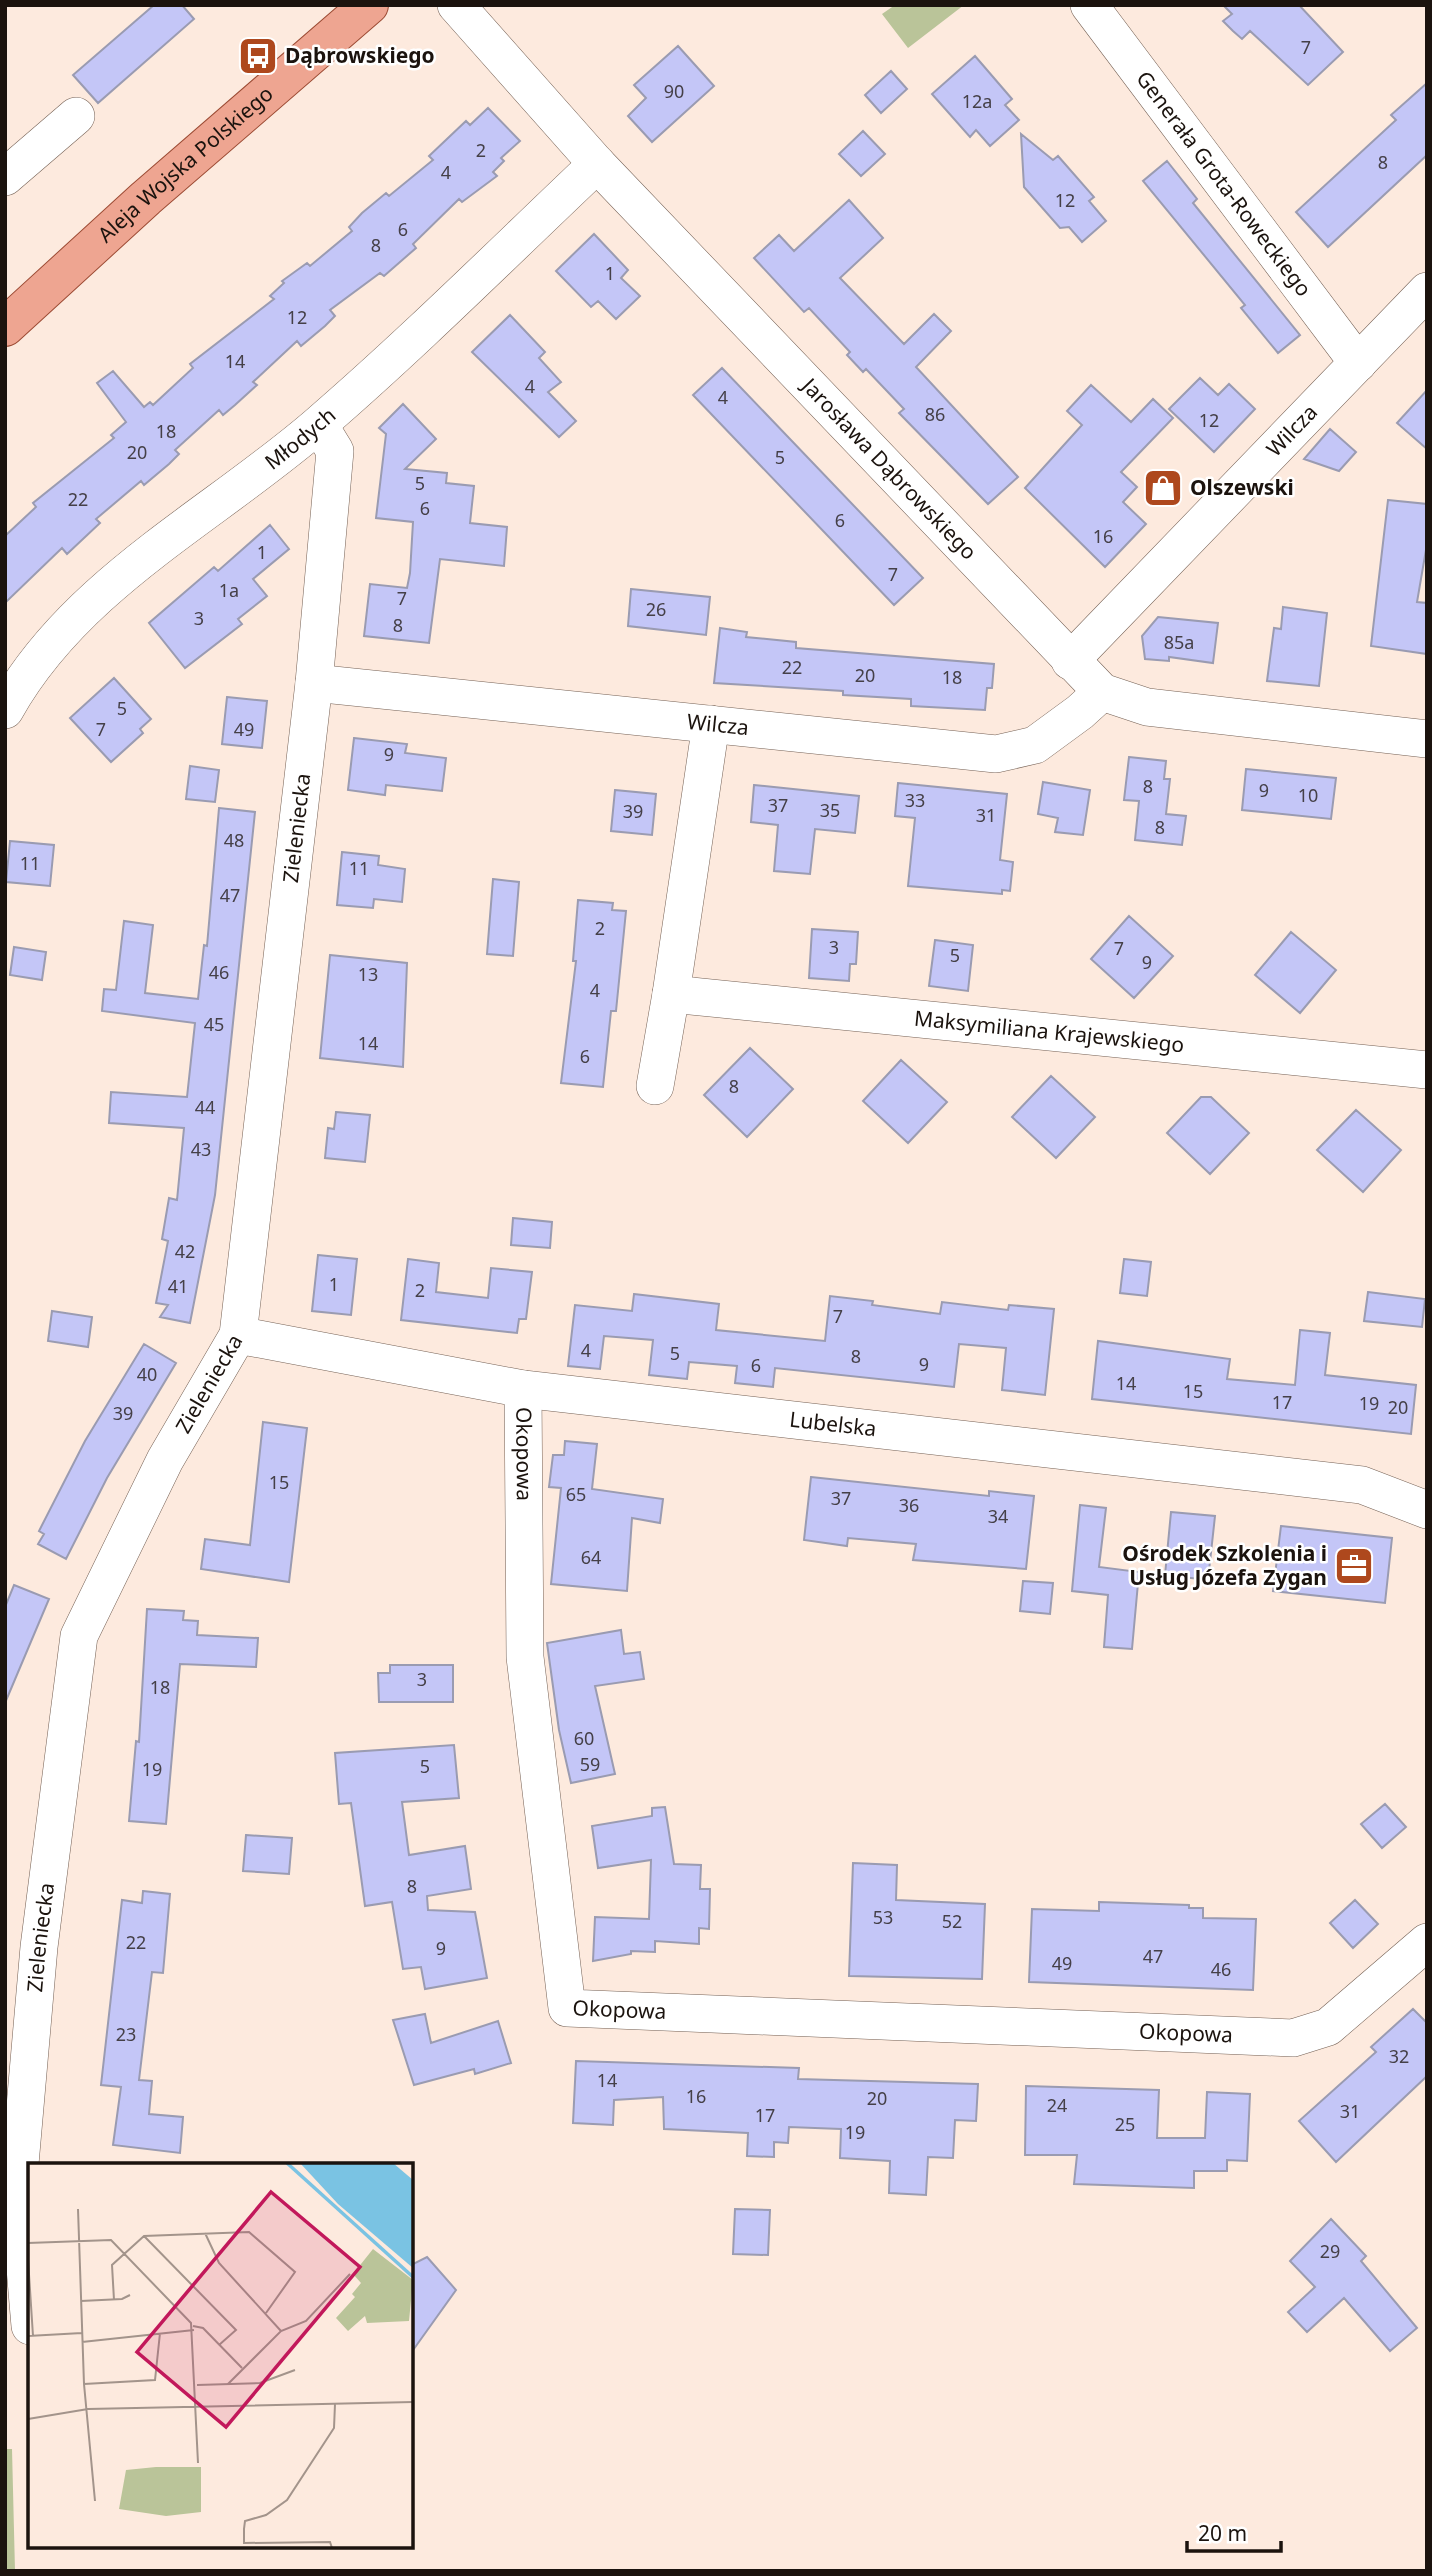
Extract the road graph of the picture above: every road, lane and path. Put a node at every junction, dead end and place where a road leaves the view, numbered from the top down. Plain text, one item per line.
1 (369, 5) edge
2 (456, 5) edge
3 (1089, 5) edge
4 (76, 116) dead end
5 (597, 164) junction
6 (5, 177) edge
7 (1427, 291) edge
8 (5, 327) edge
9 (1358, 363) junction
10 (319, 425) junction
11 (1070, 661) junction
12 (314, 683) junction
13 (1102, 692) junction
14 (5, 710) edge
15 (711, 723) junction
16 (1427, 739) edge
17 (671, 994) junction
18 (1427, 1070) edge
19 (655, 1086) dead end
20 (238, 1335) junction
21 (523, 1389) junction
22 (1427, 1510) edge
23 (1427, 1942) edge
24 (28, 2303) edge

1 - 8 main road, Aleja Wojska Polskiego
2 - 5 street, Jarosława Dąbrowskiego
3 - 9 street, Generała Grota-Roweckiego
4 - 6 street
5 - 10 street, Młodych
5 - 11 street, Jarosława Dąbrowskiego
7 - 9 street, Wilcza
9 - 11 street, Wilcza
10 - 12 street, Zieleniecka
10 - 14 street, Młodych
11 - 13 street, Jarosława Dąbrowskiego
12 - 15 street, Wilcza
12 - 20 street, Zieleniecka
13 - 15 street, Wilcza
13 - 16 street, Jarosława Dąbrowskiego
15 - 17 street
17 - 18 street, Maksymiliana Krajewskiego
17 - 19 street
20 - 21 street, Lubelska
20 - 24 street, Zieleniecka
21 - 22 street, Lubelska
21 - 23 street, Okopowa

